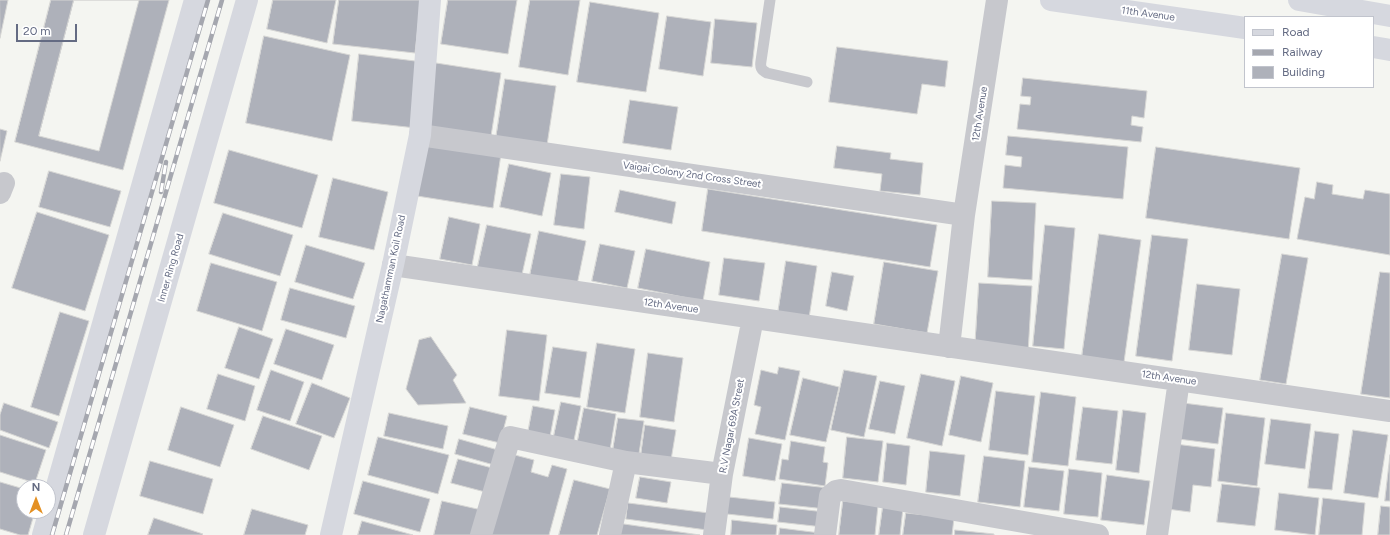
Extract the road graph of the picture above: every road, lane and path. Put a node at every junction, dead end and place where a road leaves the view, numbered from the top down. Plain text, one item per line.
1 (195, 0) edge
2 (247, 0) edge
3 (430, 0) edge
4 (770, 0) edge
5 (997, 0) edge
6 (1051, 0) edge
7 (1299, 0) edge
8 (1390, 16) edge
9 (1244, 28) edge
10 (807, 82) dead end
11 (420, 135) junction
12 (964, 215) junction
13 (393, 265) junction
14 (753, 318) junction
15 (949, 347) junction
16 (1179, 380) junction
17 (1390, 411) edge
18 (626, 462) junction
19 (722, 474) junction
20 (43, 535) edge
21 (94, 535) edge
22 (331, 535) edge
23 (482, 535) edge
24 (610, 535) edge
25 (714, 535) edge
26 (825, 535) edge
27 (1098, 535) edge
28 (1157, 535) edge

1 - 20 main road
2 - 21 main road, Inner Ring Road
3 - 11 main road, Nagathamman Koil Road
4 - 10 lane
5 - 12 street, 12th Avenue
6 - 9 main road, 11th Avenue
7 - 8 main road
11 - 12 street, Vaigai Colony 2nd Cross Street
11 - 13 main road, Nagathamman Koil Road
12 - 15 street, 12th Avenue
13 - 14 street, 12th Avenue
13 - 22 main road, Nagathamman Koil Road
14 - 15 street, 12th Avenue
14 - 19 street, R.V Nagar 69A Street
15 - 16 street, 12th Avenue
16 - 17 street, 12th Avenue
16 - 28 street
18 - 19 street
18 - 23 street
18 - 24 street
19 - 25 street, R.V Nagar 69A Street
26 - 27 street

